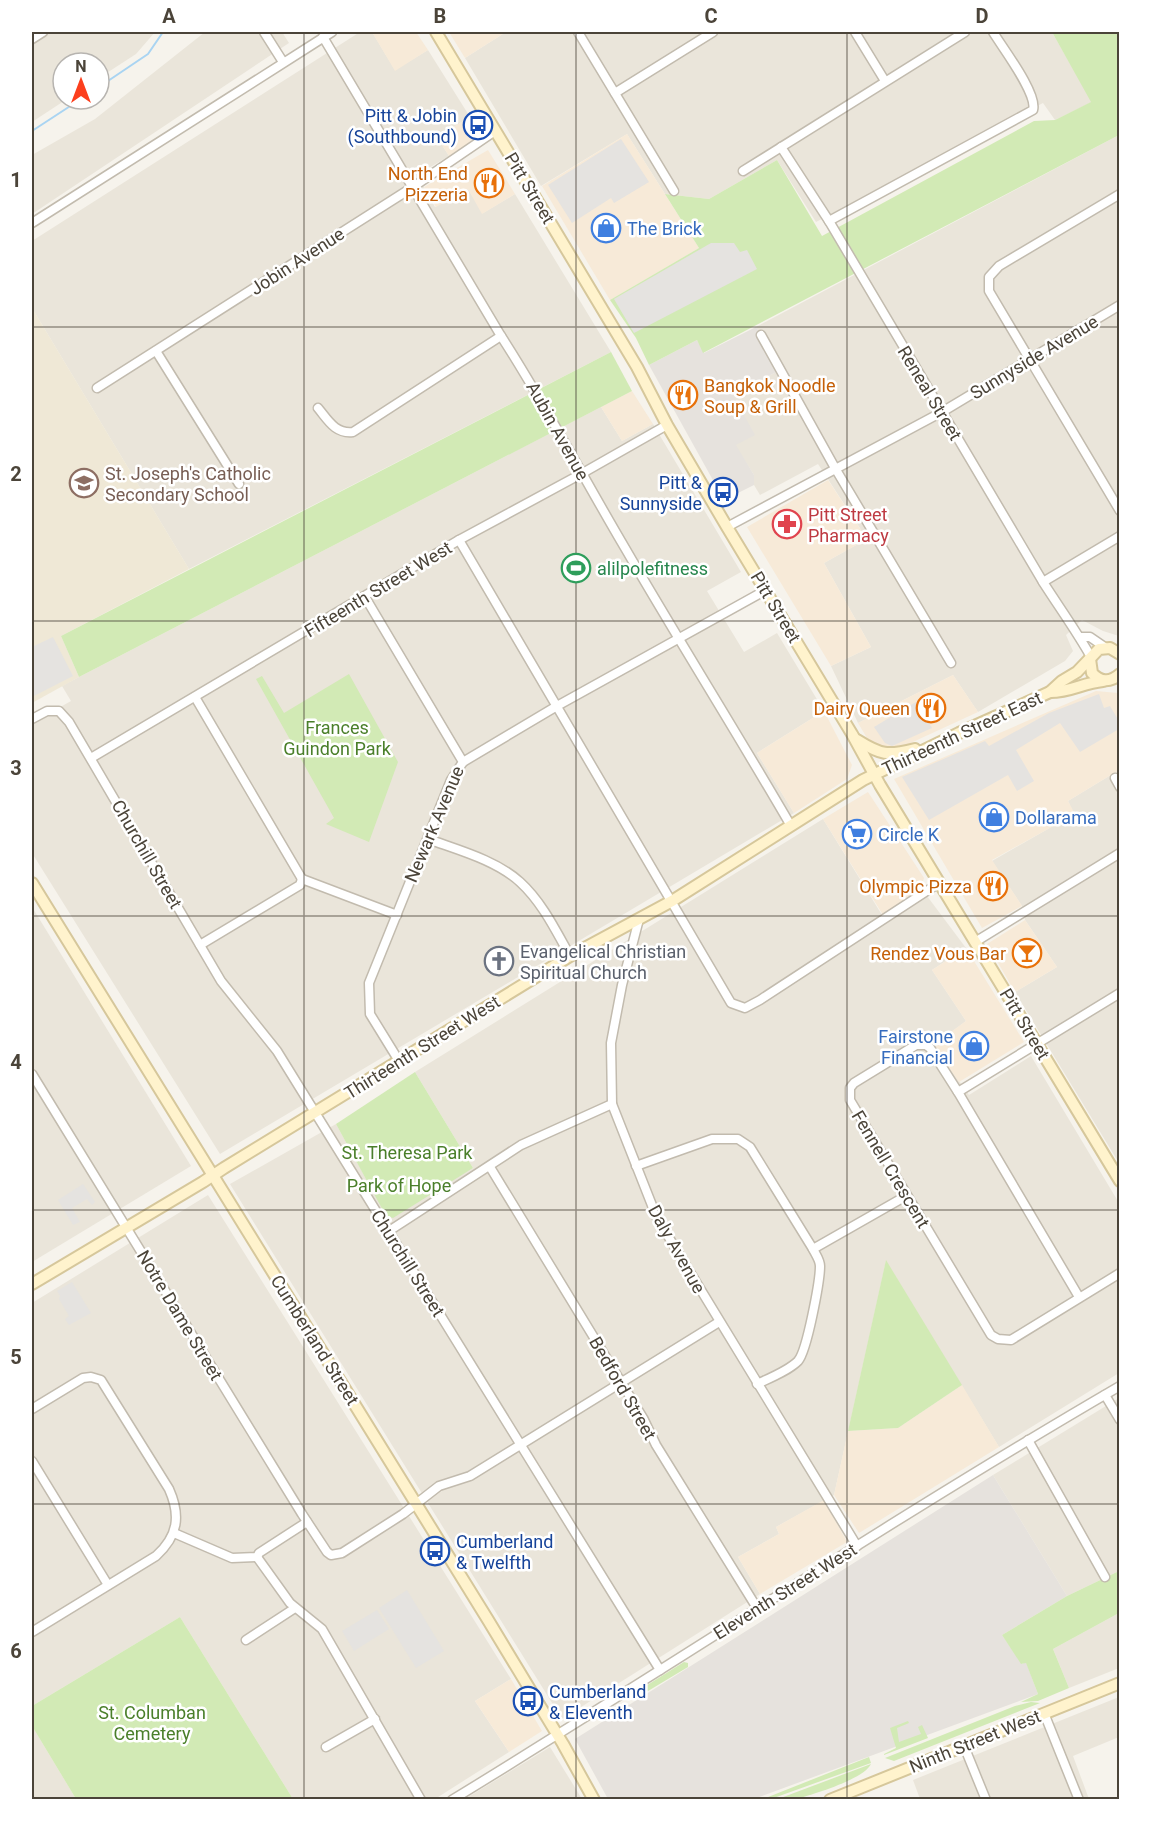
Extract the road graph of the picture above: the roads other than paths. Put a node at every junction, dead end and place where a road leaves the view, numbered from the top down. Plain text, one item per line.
1 (44, 32) edge
2 (264, 32) edge
3 (332, 32) edge
4 (436, 32) edge
5 (578, 32) edge
6 (713, 32) edge
7 (855, 32) edge
8 (965, 32) edge
9 (993, 32) edge
10 (323, 38) junction
11 (32, 39) edge
12 (283, 62) junction
13 (885, 81) junction
14 (615, 93) junction
15 (495, 131) junction
16 (781, 147) junction
17 (743, 171) dead end
18 (413, 187) junction
19 (674, 191) dead end
20 (1119, 194) edge
21 (829, 221) junction
22 (32, 223) edge
23 (1118, 308) edge
24 (760, 335) dead end
25 (501, 336) junction
26 (156, 351) junction
27 (1030, 360) junction
28 (97, 388) dead end
29 (318, 408) dead end
30 (942, 412) junction
31 (668, 425) junction
32 (836, 468) junction
33 (582, 474) junction
34 (239, 484) dead end
35 (1119, 511) edge
36 (727, 527) junction
37 (1119, 536) edge
38 (459, 540) junction
39 (1043, 582) junction
40 (766, 590) junction
41 (365, 597) junction
42 (1080, 637) junction
43 (678, 640) junction
44 (1115, 650) edge
45 (1091, 658) junction
46 (951, 663) dead end
47 (1119, 674) edge
48 (1102, 681) junction
49 (1050, 692) junction
50 (195, 697) junction
51 (557, 706) junction
52 (32, 719) edge
53 (856, 740) junction
54 (933, 745) junction
55 (91, 758) junction
56 (463, 762) junction
57 (874, 774) junction
58 (1114, 778) dead end
59 (1119, 787) edge
60 (790, 826) junction
61 (428, 839) junction
62 (1119, 854) edge
63 (302, 879) junction
64 (32, 883) edge
65 (939, 884) junction
66 (672, 901) junction
67 (397, 915) junction
68 (639, 919) junction
69 (975, 942) junction
70 (200, 945) junction
71 (570, 956) junction
72 (1119, 993) edge
73 (1037, 1043) junction
74 (399, 1061) junction
75 (32, 1074) edge
76 (958, 1092) junction
77 (612, 1104) junction
78 (314, 1113) junction
79 (636, 1166) junction
80 (490, 1167) junction
81 (212, 1176) junction
82 (1119, 1181) edge
83 (906, 1196) junction
84 (127, 1227) junction
85 (389, 1231) junction
86 (813, 1250) junction
87 (1119, 1273) edge
88 (32, 1284) edge
89 (1079, 1297) junction
90 (719, 1322) junction
91 (622, 1383) junction
92 (757, 1384) junction
93 (1119, 1386) edge
94 (1105, 1395) junction
95 (32, 1409) edge
96 (1119, 1420) edge
97 (1028, 1440) junction
98 (521, 1446) junction
99 (32, 1461) edge
100 (416, 1503) junction
101 (307, 1522) junction
102 (174, 1533) junction
103 (857, 1546) junction
104 (257, 1557) junction
105 (1106, 1576) dead end
106 (108, 1585) junction
107 (295, 1608) junction
108 (757, 1608) junction
109 (32, 1632) edge
110 (246, 1640) dead end
111 (660, 1670) junction
112 (1119, 1683) edge
113 (1044, 1713) junction
114 (375, 1719) junction
115 (558, 1735) junction
116 (963, 1746) junction
117 (326, 1747) dead end
118 (835, 1799) edge
119 (421, 1800) edge
120 (452, 1800) edge
121 (594, 1800) edge
122 (986, 1800) edge
123 (1079, 1800) edge

1 - 11 street
2 - 12 street
3 - 10 street
4 - 15 street, Pitt Street
5 - 14 street
6 - 14 street
7 - 13 street
8 - 13 street
9 - 21 street
10 - 12 street
10 - 18 street, Aubin Avenue
12 - 22 street
13 - 16 street
14 - 19 street
15 - 18 street, Jobin Avenue
15 - 31 street, Pitt Street
16 - 17 street
16 - 21 street, Reneal Street
18 - 25 street, Aubin Avenue
18 - 26 street, Jobin Avenue
20 - 27 street
21 - 30 street, Reneal Street
23 - 27 street, Sunnyside Avenue
24 - 32 street
25 - 29 street
25 - 33 street, Aubin Avenue
26 - 28 street, Jobin Avenue
26 - 34 street
27 - 30 street, Sunnyside Avenue
27 - 35 street
30 - 32 street, Sunnyside Avenue
30 - 39 street, Reneal Street
31 - 33 street, Fifteenth Street West
31 - 36 street, Pitt Street
32 - 36 street, Sunnyside Avenue
32 - 46 street
33 - 38 street, Fifteenth Street West
33 - 43 street, Aubin Avenue
36 - 40 street, Pitt Street
37 - 39 street
38 - 41 street, Fifteenth Street West
38 - 51 street
39 - 42 street, Reneal Street
40 - 43 street
40 - 53 street, Pitt Street
41 - 50 street, Fifteenth Street West
41 - 56 street, Newark Avenue
42 - 44 street, Reneal Street
42 - 45 street, Reneal Street
43 - 51 street
43 - 60 street, Aubin Avenue
44 - 45 street, Thirteenth Street East
45 - 48 street
45 - 49 street, Thirteenth Street East
47 - 48 street, Thirteenth Street East
48 - 49 street, Thirteenth Street East
49 - 54 street, Thirteenth Street East
50 - 55 street, Fifteenth Street West
50 - 63 street
51 - 56 street
51 - 66 street
52 - 55 street, Churchill Street
53 - 54 street
53 - 57 street, Pitt Street
54 - 57 street, Thirteenth Street East
55 - 70 street, Churchill Street
56 - 61 street, Newark Avenue
57 - 60 street, Thirteenth Street West
57 - 65 street, Pitt Street
58 - 59 street
60 - 66 street, Thirteenth Street West
61 - 67 street, Newark Avenue
61 - 71 street
62 - 69 street
63 - 67 street
63 - 70 street
64 - 81 street, Cumberland Street
65 - 66 street
65 - 69 street, Pitt Street
66 - 68 street, Thirteenth Street West
67 - 74 street, Newark Avenue
68 - 71 street, Thirteenth Street West
68 - 77 street, Daly Avenue
69 - 73 street, Pitt Street
70 - 78 street, Churchill Street
71 - 74 street, Thirteenth Street West
72 - 73 street
73 - 76 street
73 - 82 street, Pitt Street
74 - 78 street, Thirteenth Street West
75 - 84 street, Notre Dame Street
76 - 83 street, Fennell Crescent
76 - 89 street, Fennell Crescent
77 - 79 street, Daly Avenue
77 - 80 street
78 - 81 street, Thirteenth Street West
78 - 85 street, Churchill Street
79 - 86 street
79 - 90 street, Daly Avenue
80 - 85 street
80 - 91 street, Bedford Street
81 - 84 street, Thirteenth Street West
81 - 100 street, Cumberland Street
83 - 86 street
83 - 89 street, Fennell Crescent
84 - 88 street, Thirteenth Street West
84 - 101 street, Notre Dame Street
85 - 98 street, Churchill Street
86 - 92 street
87 - 89 street, Fennell Crescent
90 - 91 street
90 - 92 street, Daly Avenue
91 - 98 street
91 - 108 street, Bedford Street
92 - 103 street, Daly Avenue
93 - 94 street, Eleventh Street West
94 - 96 street
94 - 97 street, Eleventh Street West
95 - 102 street
97 - 103 street, Eleventh Street West
97 - 105 street
98 - 100 street
98 - 111 street, Churchill Street
99 - 106 street
100 - 101 street, Notre Dame Street
100 - 115 street, Cumberland Street
101 - 104 street
102 - 104 street
102 - 106 street
103 - 108 street, Eleventh Street West
104 - 107 street
106 - 109 street
107 - 110 street
107 - 114 street
108 - 111 street, Eleventh Street West
111 - 115 street, Eleventh Street West
112 - 113 street, Ninth Street West
113 - 116 street, Ninth Street West
113 - 123 street
114 - 117 street
114 - 119 street
115 - 120 street, Eleventh Street West
115 - 121 street, Cumberland Street
116 - 118 street, Ninth Street West
116 - 122 street

